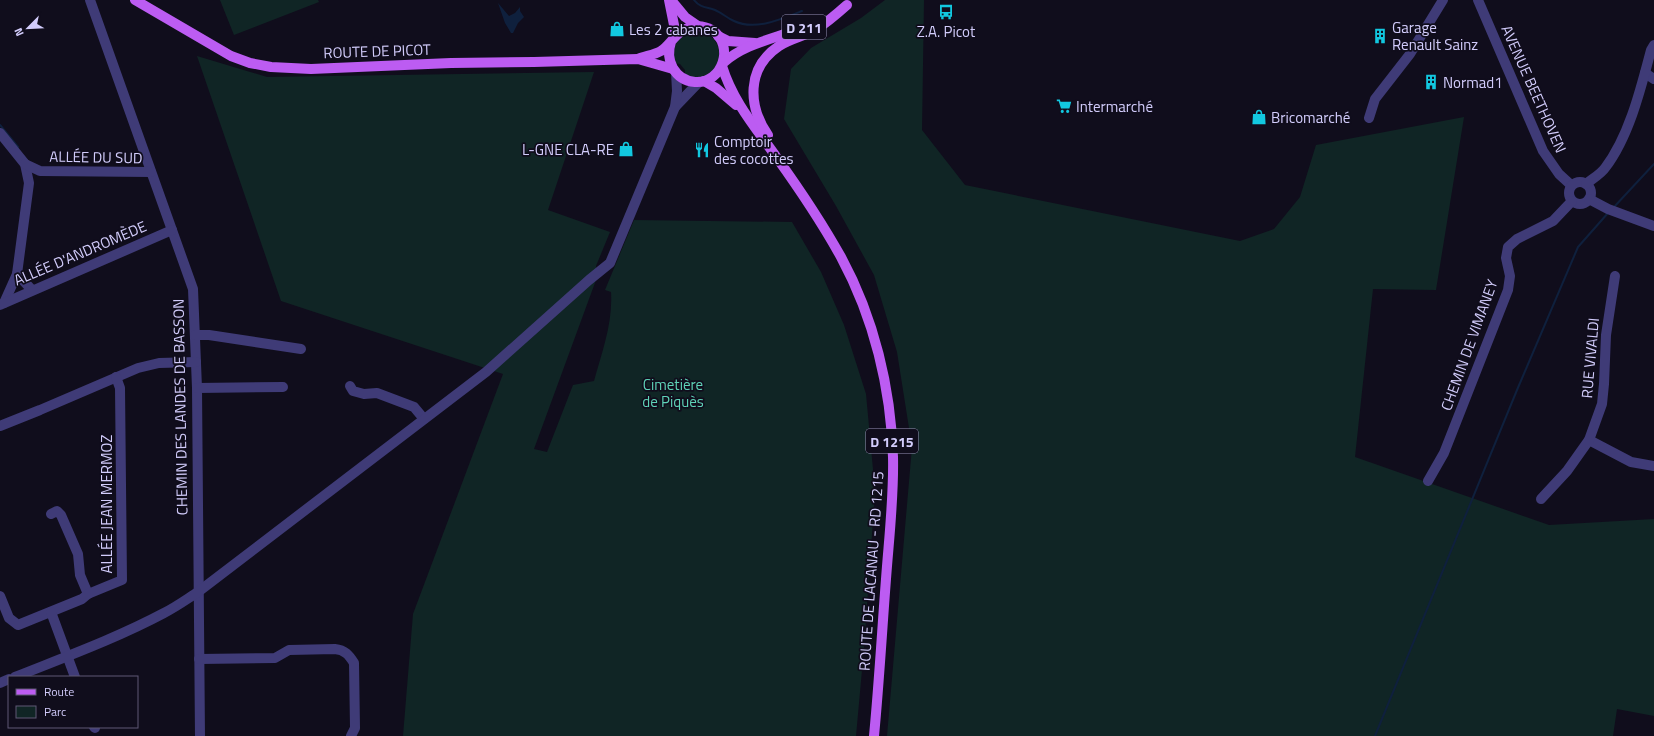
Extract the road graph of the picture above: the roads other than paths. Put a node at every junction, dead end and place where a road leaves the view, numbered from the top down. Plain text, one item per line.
1 (90, 0) edge
2 (135, 0) edge
3 (670, 0) edge
4 (1442, 0) edge
5 (1478, 0) edge
6 (851, 3) edge
7 (698, 26) junction
8 (718, 35) junction
9 (674, 38) junction
10 (758, 43) junction
11 (1654, 45) edge
12 (638, 59) junction
13 (723, 65) junction
14 (674, 71) junction
15 (1645, 73) junction
16 (1654, 78) edge
17 (701, 82) junction
18 (675, 107) junction
19 (742, 110) junction
20 (1369, 118) dead end
21 (0, 133) edge
22 (25, 164) junction
23 (785, 169) junction
24 (40, 171) junction
25 (151, 172) junction
26 (29, 183) junction
27 (1586, 184) junction
28 (1571, 185) junction
29 (1589, 199) junction
30 (1572, 201) junction
31 (1654, 226) edge
32 (172, 230) junction
33 (17, 274) junction
34 (1615, 276) dead end
35 (32, 290) junction
36 (2, 304) edge
37 (195, 335) junction
38 (300, 349) dead end
39 (196, 362) junction
40 (116, 377) junction
41 (350, 386) dead end
42 (283, 387) dead end
43 (197, 388) junction
44 (424, 419) junction
45 (0, 426) edge
46 (1589, 440) junction
47 (1654, 466) edge
48 (1428, 481) dead end
49 (1541, 499) dead end
50 (51, 514) dead end
51 (198, 592) junction
52 (88, 594) junction
53 (0, 596) edge
54 (51, 612) junction
55 (68, 656) junction
56 (199, 659) junction
57 (18, 676) edge
58 (75, 676) edge
59 (200, 736) edge
60 (351, 736) edge
61 (874, 736) edge

1 - 25 street, CHEMIN DES LANDES DE BASSON
2 - 12 main road, ROUTE DE PICOT
3 - 7 main road
3 - 9 main road
4 - 20 street
5 - 28 street, AVENUE BEETHOVEN
6 - 10 main road, D 211
6 - 23 main road
7 - 8 main road
7 - 9 main road
8 - 10 main road, D 211
8 - 13 main road
9 - 12 main road, ROUTE DE PICOT
9 - 14 main road
10 - 13 main road, D 211
11 - 15 street
12 - 14 main road, ROUTE DE PICOT
13 - 17 main road
13 - 19 main road, D 1215
14 - 17 main road
14 - 18 street
15 - 16 street
15 - 27 street
17 - 18 street
17 - 19 main road, D 1215
18 - 44 street
19 - 23 main road, D 1215
21 - 22 street
22 - 24 street, ALLÉE DU SUD
22 - 26 street
23 - 61 main road, ROUTE DE LACANAU - RD 1215 / D 1215
24 - 25 street, ALLÉE DU SUD
24 - 26 street, ALLÉE DU SUD
25 - 32 street, CHEMIN DES LANDES DE BASSON
26 - 33 street
27 - 28 street
27 - 29 street
28 - 30 street
29 - 30 street
29 - 31 street
30 - 48 street, CHEMIN DE VIMANEY
32 - 35 street, ALLÉE D'ANDROMÈDE
32 - 37 street, CHEMIN DES LANDES DE BASSON
33 - 35 street
33 - 36 street
34 - 46 street, RUE VIVALDI
35 - 36 street, ALLÉE D'ANDROMÈDE
37 - 38 street
37 - 39 street, CHEMIN DES LANDES DE BASSON
39 - 40 street
39 - 43 street, CHEMIN DES LANDES DE BASSON
40 - 45 street
40 - 52 street, ALLÉE JEAN MERMOZ
41 - 44 street
42 - 43 street
43 - 51 street, CHEMIN DES LANDES DE BASSON
44 - 51 street
46 - 47 street
46 - 49 street, RUE VIVALDI
50 - 52 street
51 - 55 street
51 - 56 street, CHEMIN DES LANDES DE BASSON
52 - 54 street, ALLÉE JEAN MERMOZ
53 - 54 street, ALLÉE JEAN MERMOZ
54 - 55 street
55 - 57 street
55 - 58 street
56 - 59 street, CHEMIN DES LANDES DE BASSON
56 - 60 street

